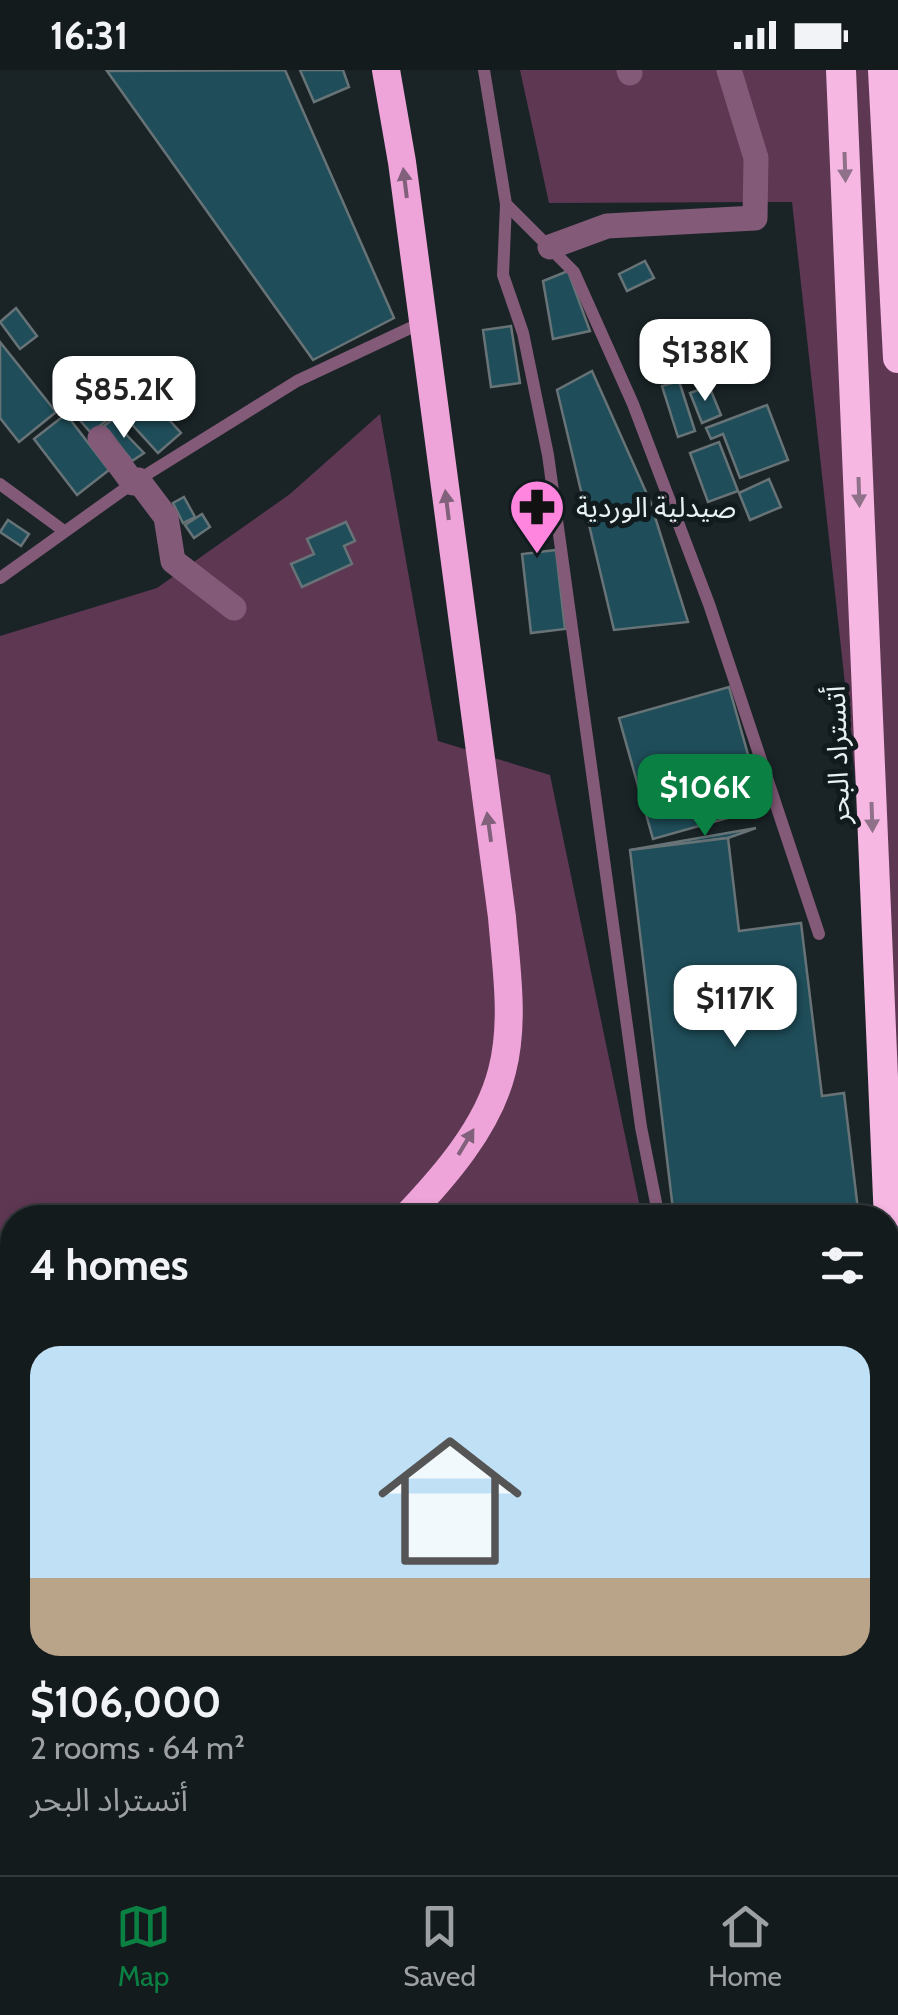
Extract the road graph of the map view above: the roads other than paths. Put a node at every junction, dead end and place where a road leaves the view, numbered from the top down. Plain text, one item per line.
1 (386, 70) edge
2 (484, 70) edge
3 (729, 70) edge
4 (841, 70) edge
5 (883, 70) edge
6 (506, 204) junction
7 (550, 247) junction
8 (423, 322) junction
9 (898, 358) edge
10 (100, 438) dead end
11 (136, 481) junction
12 (0, 484) edge
13 (64, 530) junction
14 (0, 578) edge
15 (234, 608) dead end
16 (819, 934) dead end
17 (416, 1205) edge
18 (656, 1205) edge
19 (888, 1205) edge

8 -> 1 highway
2 - 6 lane
3 - 7 street
4 -> 19 highway, أتستراد البحر
5 - 9 highway
6 - 7 lane
6 - 18 lane
7 - 16 lane
8 - 11 lane
17 -> 8 highway
10 - 11 street
11 - 13 lane
11 - 15 street
12 - 13 lane
13 - 14 lane

